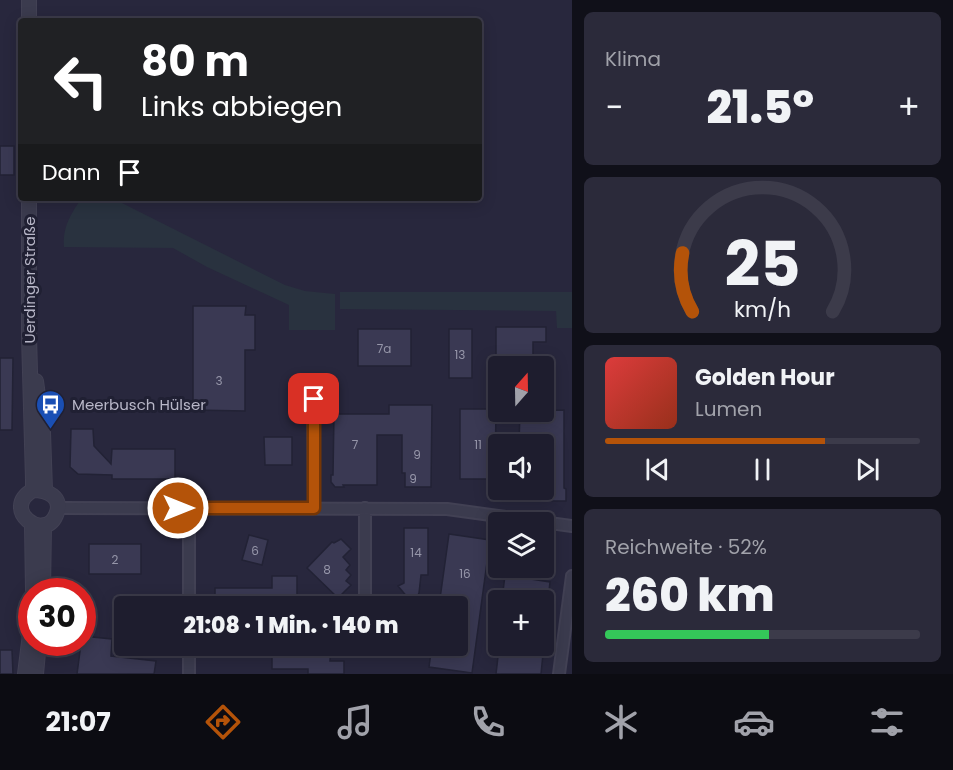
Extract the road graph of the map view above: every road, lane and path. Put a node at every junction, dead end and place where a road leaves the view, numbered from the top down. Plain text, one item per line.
1 (29, 0) edge
2 (29, 18) edge
3 (29, 201) edge
4 (314, 399) dead end
5 (39, 490) junction
6 (58, 508) junction
7 (184, 508) junction
8 (314, 508) junction
9 (365, 508) junction
10 (38, 525) junction
11 (572, 526) edge
12 (572, 576) edge
13 (34, 578) edge
14 (42, 578) edge
15 (188, 596) edge
16 (365, 596) edge
17 (27, 656) edge
18 (38, 656) edge
19 (189, 656) edge
20 (25, 674) edge
21 (36, 674) edge
22 (189, 674) edge
23 (558, 674) edge

1 - 2 street
3 - 5 street, Uerdinger Straße
4 - 8 street
5 - 6 street
5 - 10 street, Uerdinger Straße
6 - 7 street
6 - 10 street
7 - 8 street
7 - 15 street
8 - 9 street
9 - 11 street
9 - 16 street
10 - 13 street, Uerdinger Straße
10 - 14 street, Uerdinger Straße
12 - 23 street
17 - 20 street
18 - 21 street
19 - 22 street

